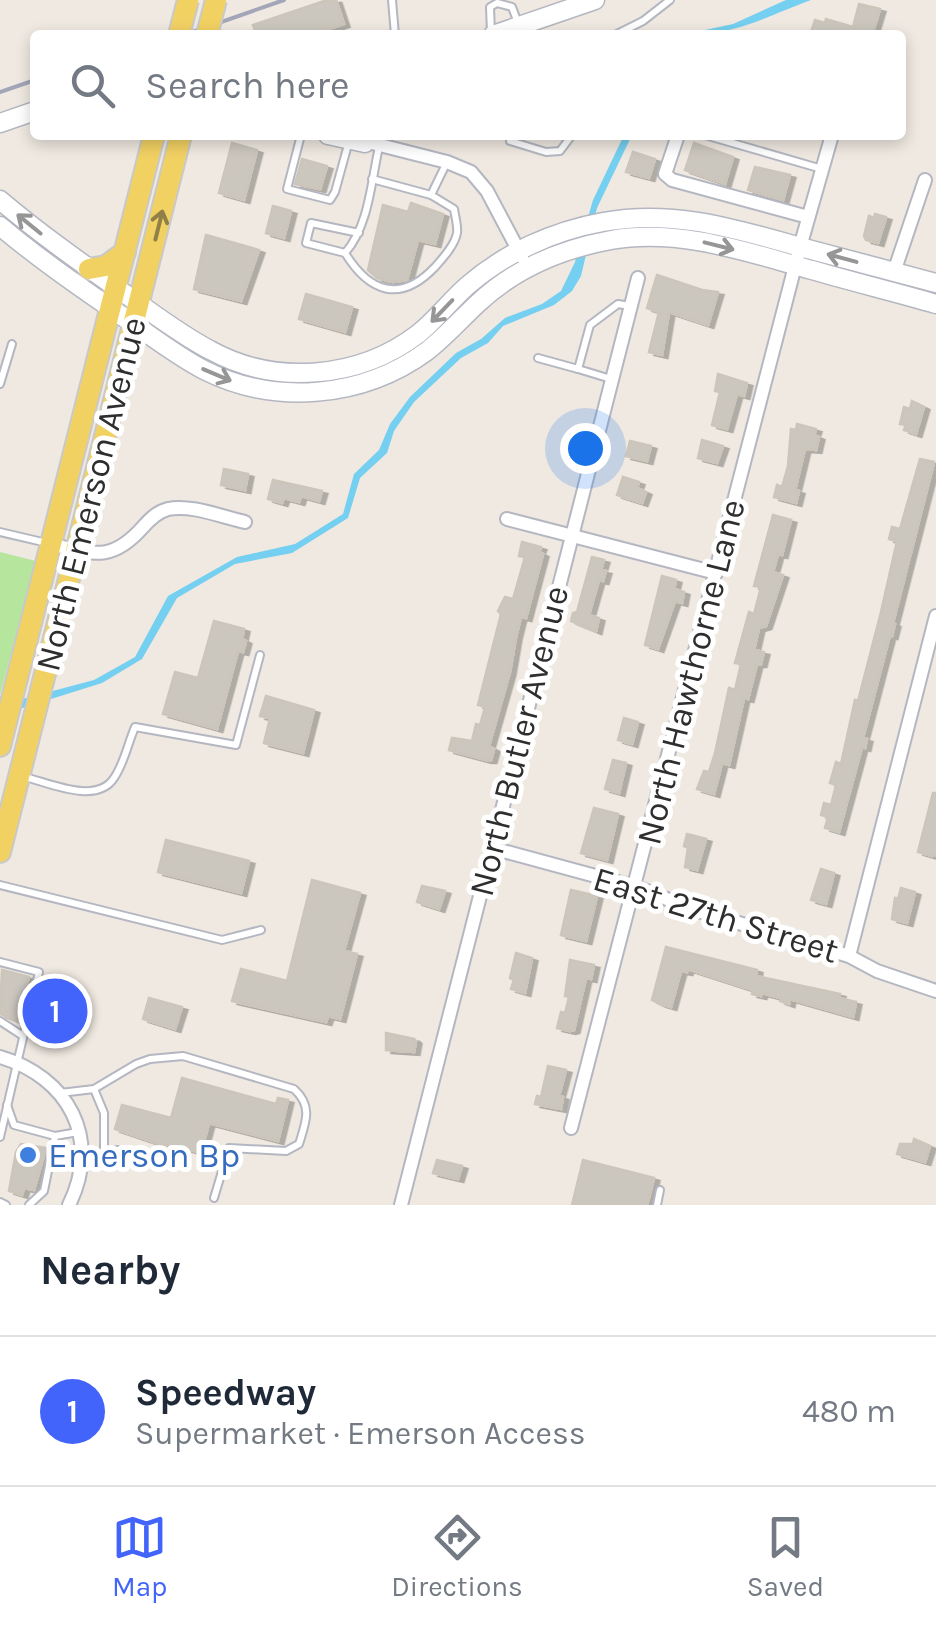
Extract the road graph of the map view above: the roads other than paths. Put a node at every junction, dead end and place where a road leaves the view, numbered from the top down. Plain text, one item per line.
1 (188, 0) edge
2 (216, 0) edge
3 (392, 0) edge
4 (594, 0) edge
5 (670, 0) edge
6 (520, 26) junction
7 (180, 30) edge
8 (208, 30) edge
9 (395, 30) edge
10 (491, 30) edge
11 (508, 30) edge
12 (626, 30) edge
13 (30, 114) edge
14 (0, 123) edge
15 (153, 140) edge
16 (301, 140) edge
17 (510, 140) edge
18 (568, 140) edge
19 (676, 140) edge
20 (722, 140) edge
21 (831, 140) edge
22 (179, 141) edge
23 (362, 141) edge
24 (446, 162) junction
25 (822, 169) junction
26 (372, 179) junction
27 (925, 180) dead end
28 (431, 195) junction
29 (0, 200) edge
30 (808, 216) junction
31 (0, 226) edge
32 (358, 233) junction
33 (800, 246) junction
34 (125, 252) junction
35 (344, 252) junction
36 (523, 259) junction
37 (795, 266) junction
38 (89, 269) junction
39 (894, 272) junction
40 (638, 278) dead end
41 (936, 284) edge
42 (113, 298) junction
43 (936, 304) edge
44 (631, 306) junction
45 (136, 314) junction
46 (12, 344) dead end
47 (538, 358) dead end
48 (578, 370) junction
49 (612, 380) junction
50 (0, 384) edge
51 (507, 519) dead end
52 (246, 522) dead end
53 (0, 532) edge
54 (573, 534) junction
55 (50, 544) junction
56 (76, 550) junction
57 (716, 573) junction
58 (936, 616) edge
59 (260, 655) dead end
60 (2, 740) edge
61 (19, 776) junction
62 (492, 848) junction
63 (0, 852) edge
64 (0, 885) edge
65 (636, 887) junction
66 (261, 930) dead end
67 (849, 956) junction
68 (0, 962) edge
69 (936, 991) edge
70 (31, 992) dead end
71 (29, 1012) dead end
72 (0, 1021) edge
73 (23, 1036) junction
74 (0, 1057) edge
75 (16, 1062) junction
76 (94, 1089) junction
77 (60, 1093) junction
78 (4, 1104) edge
79 (571, 1128) dead end
80 (79, 1132) junction
81 (55, 1136) junction
82 (0, 1138) edge
83 (104, 1153) junction
84 (82, 1160) junction
85 (172, 1164) dead end
86 (660, 1190) dead end
87 (214, 1198) dead end
88 (28, 1205) edge
89 (69, 1205) edge
90 (400, 1205) edge
91 (656, 1205) edge

1 - 7 main road, bridge
2 - 8 main road, bridge
3 - 9 lane
4 - 6 main road
5 - 12 lane
6 - 10 lane
6 - 11 main road
13 - 14 main road
15 - 34 main road, North Emerson Avenue
16 - 23 lane
17 - 18 lane
19 - 30 street
20 - 25 lane
21 - 25 street, North Hawthorne Lane
45 -> 22 main road, North Emerson Avenue
23 - 24 street
23 - 26 lane
24 - 28 lane
24 - 36 street
25 - 30 street, North Hawthorne Lane
26 - 28 lane
26 - 32 lane
27 - 39 street
28 - 35 lane
38 -> 29 main road
30 - 33 street, North Hawthorne Lane
31 - 42 main road
32 - 35 lane
32 - 35 lane
33 - 36 main road
33 - 37 street, North Hawthorne Lane
39 -> 33 main road
34 - 38 main road
34 - 42 main road, North Emerson Avenue
36 -> 37 main road
36 - 45 main road
37 - 43 main road
37 - 57 street, North Hawthorne Lane
38 - 42 main road
39 - 41 main road
40 - 44 street, North Butler Avenue
42 - 45 main road
42 - 55 main road, North Emerson Avenue
44 - 48 lane
44 - 49 street, North Butler Avenue
45 - 56 main road, North Emerson Avenue
46 - 50 lane
47 - 48 lane
48 - 49 lane
49 - 54 street, North Butler Avenue
51 - 54 street
52 - 56 street
53 - 55 lane
54 - 57 street
54 - 62 street, North Butler Avenue
55 - 56 street
55 - 60 main road, North Emerson Avenue
56 - 61 main road, North Emerson Avenue
57 - 65 street, North Hawthorne Lane
58 - 67 street
59 - 61 lane
61 - 63 main road, North Emerson Avenue
62 - 65 street, East 27th Street
62 - 90 street, North Butler Avenue
64 - 66 lane
65 - 67 street, East 27th Street
65 - 79 street, North Hawthorne Lane
67 - 69 street, East 27th Street
68 - 70 lane
71 - 73 lane
72 - 73 lane
73 - 75 lane
74 - 75 street
75 - 77 street
75 - 78 lane
76 - 77 lane
76 - 83 lane
76 - 87 lane
77 - 80 street
78 - 81 lane
78 - 82 lane
80 - 81 lane
80 - 84 street
81 - 88 lane
83 - 84 lane
83 - 85 lane
84 - 89 street
86 - 91 lane

